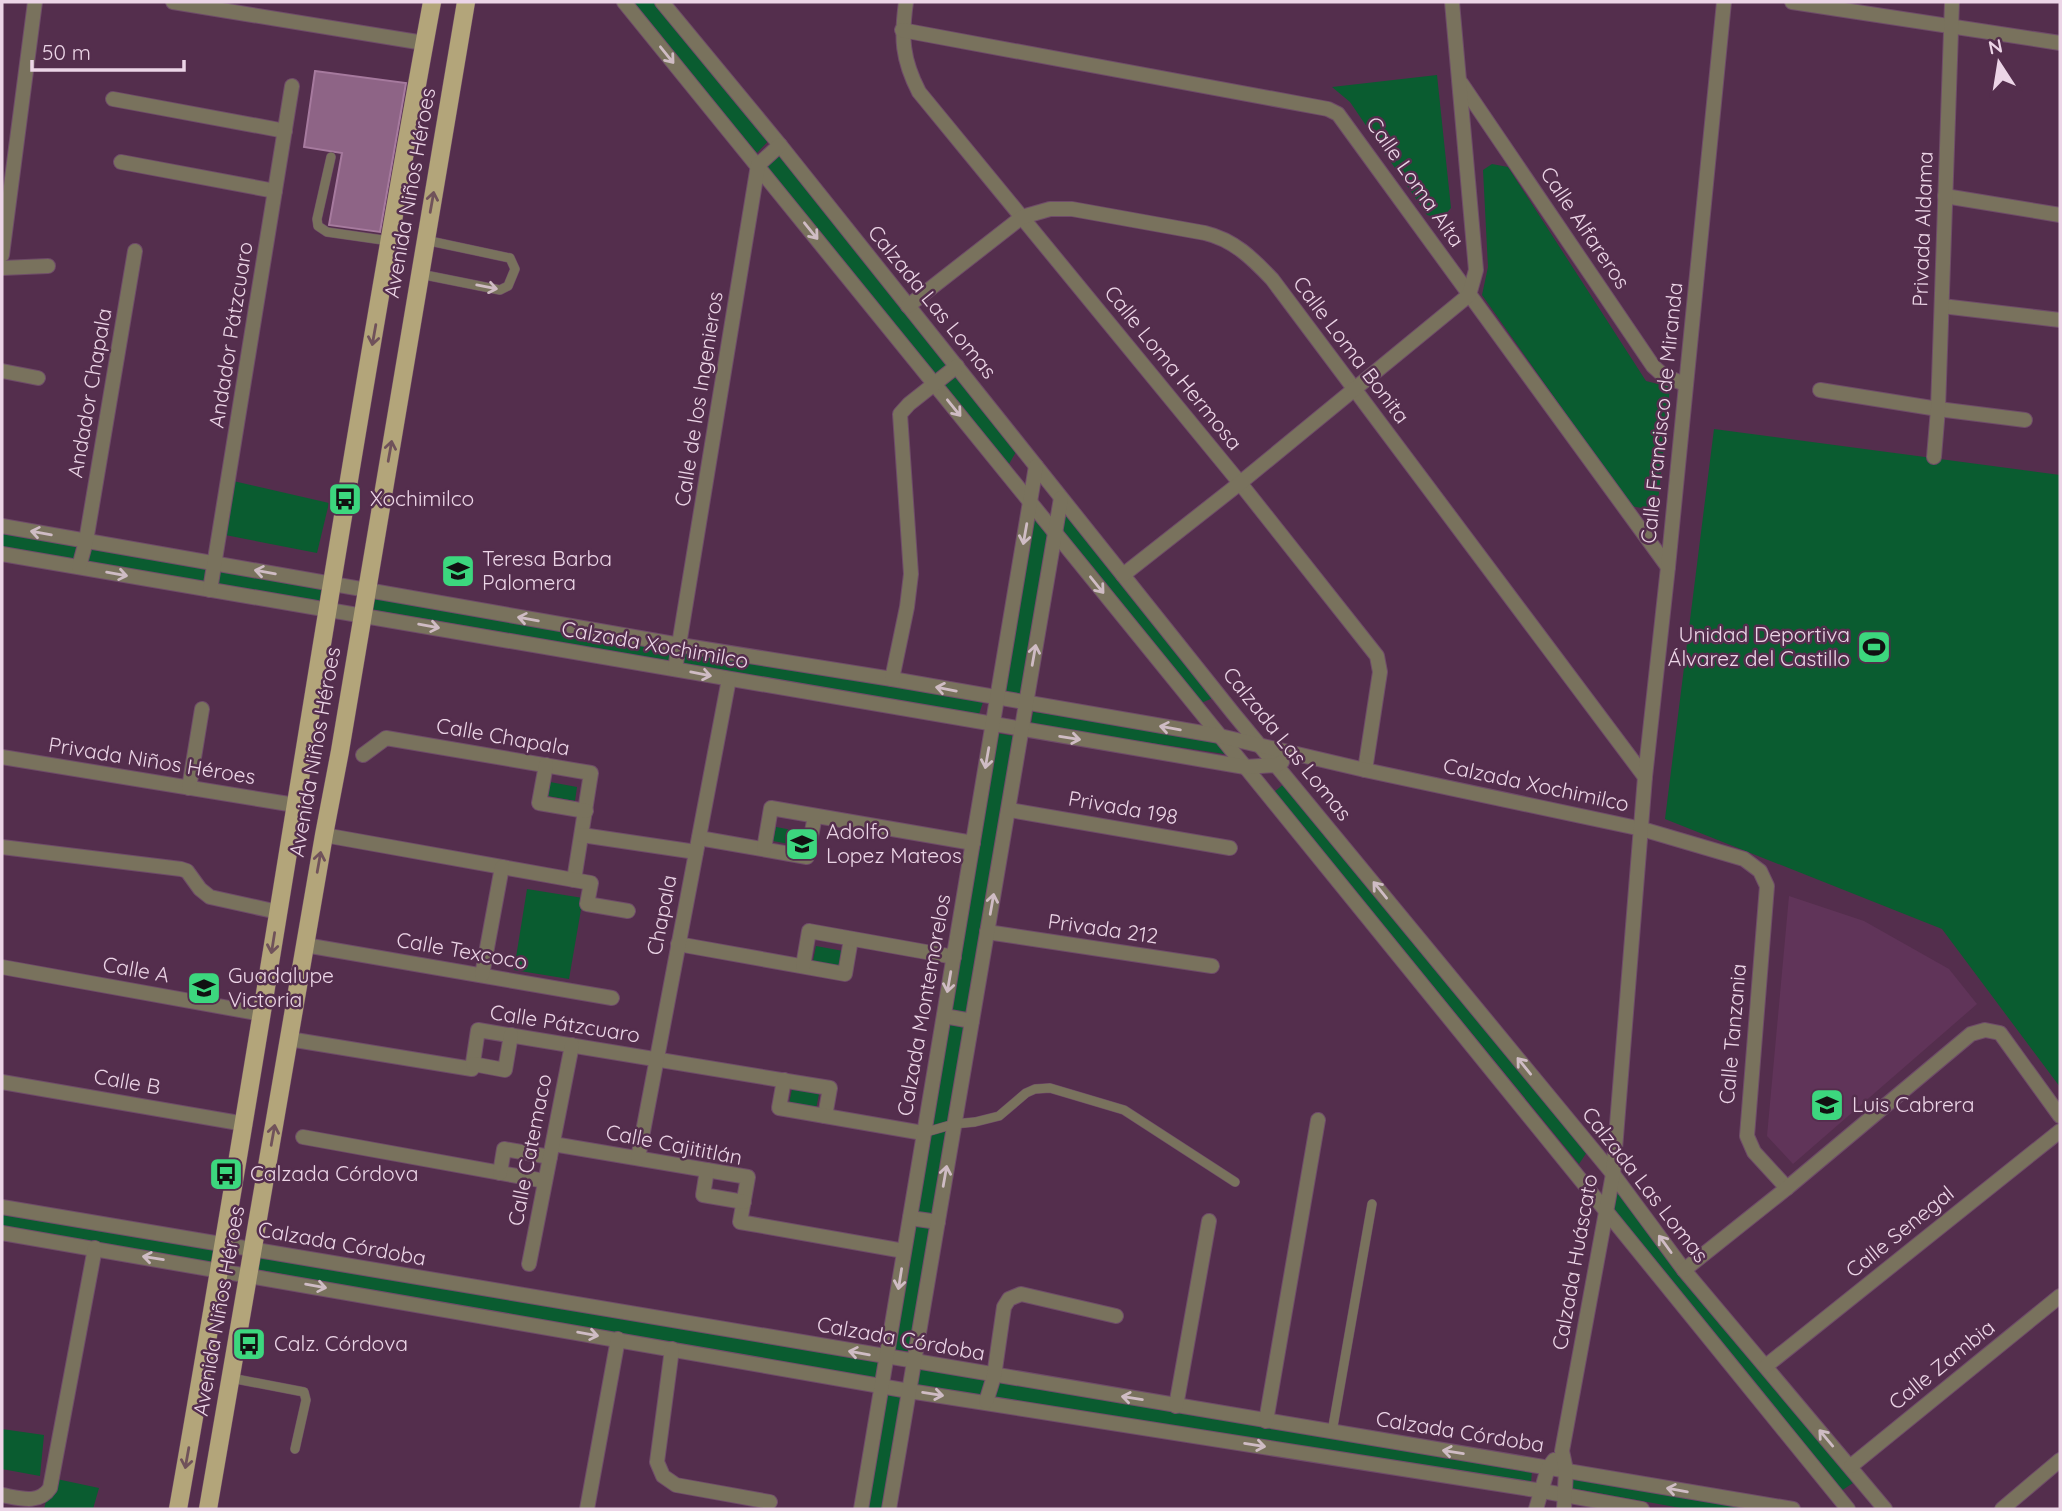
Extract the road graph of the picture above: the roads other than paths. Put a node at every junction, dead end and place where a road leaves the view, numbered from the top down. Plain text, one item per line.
1 (35, 2) edge
2 (173, 2) edge
3 (432, 2) edge
4 (466, 2) edge
5 (624, 2) edge
6 (662, 2) edge
7 (906, 2) edge
8 (1452, 2) edge
9 (1724, 2) edge
10 (1792, 2) edge
11 (1952, 2) edge
12 (1951, 27) junction
13 (902, 30) junction
14 (424, 43) junction
15 (2060, 43) edge
16 (1460, 82) junction
17 (292, 86) dead end
18 (113, 99) dead end
19 (285, 131) junction
20 (780, 145) junction
21 (331, 156) dead end
22 (121, 162) dead end
23 (758, 165) junction
24 (275, 191) junction
25 (1945, 196) junction
26 (2060, 215) edge
27 (1022, 217) junction
28 (425, 240) junction
29 (390, 241) junction
30 (135, 251) dead end
31 (2, 254) edge
32 (48, 266) dead end
33 (2, 268) edge
34 (420, 275) junction
35 (1469, 295) junction
36 (908, 306) junction
37 (1942, 306) junction
38 (2060, 320) edge
39 (957, 366) junction
40 (2, 371) edge
41 (38, 378) dead end
42 (935, 383) junction
43 (1685, 384) junction
44 (1354, 389) junction
45 (1820, 390) dead end
46 (1938, 409) junction
47 (2025, 420) dead end
48 (1934, 457) dead end
49 (1036, 466) junction
50 (1240, 483) junction
51 (1061, 498) junction
52 (1031, 502) junction
53 (2, 526) edge
54 (1055, 534) junction
55 (86, 541) junction
56 (2, 554) edge
57 (215, 564) junction
58 (79, 567) junction
59 (1668, 567) junction
60 (1123, 575) junction
61 (332, 584) junction
62 (211, 590) junction
63 (366, 590) junction
64 (327, 610) junction
65 (362, 615) junction
66 (680, 645) junction
67 (675, 669) junction
68 (729, 679) junction
69 (892, 679) junction
70 (997, 699) junction
71 (1026, 704) junction
72 (202, 709) dead end
73 (993, 725) junction
74 (1021, 730) junction
75 (1220, 736) junction
76 (1261, 745) junction
77 (1298, 753) junction
78 (363, 755) dead end
79 (2, 758) edge
80 (546, 765) junction
81 (1277, 765) junction
82 (1245, 767) junction
83 (1365, 770) junction
84 (1645, 777) junction
85 (189, 788) junction
86 (295, 805) junction
87 (1010, 810) junction
88 (586, 811) junction
89 (815, 816) junction
90 (1642, 829) junction
91 (324, 835) junction
92 (582, 835) junction
93 (973, 842) junction
94 (697, 845) junction
95 (2, 847) edge
96 (1230, 848) dead end
97 (764, 849) junction
98 (502, 867) junction
99 (1760, 871) joint
100 (574, 880) junction
101 (628, 911) dead end
102 (278, 912) junction
103 (987, 932) junction
104 (851, 939) junction
105 (678, 944) junction
106 (305, 945) junction
107 (954, 957) junction
108 (803, 966) junction
109 (1212, 966) dead end
110 (2, 967) edge
111 (482, 975) junction
112 (612, 998) dead end
113 (262, 1014) junction
114 (944, 1016) junction
115 (972, 1021) junction
116 (511, 1035) junction
117 (289, 1039) junction
118 (572, 1045) junction
119 (657, 1059) junction
120 (472, 1064) junction
121 (784, 1080) junction
122 (2, 1082) edge
123 (825, 1116) junction
124 (2060, 1116) edge
125 (1318, 1120) dead end
126 (245, 1124) junction
127 (954, 1124) junction
128 (2060, 1131) edge
129 (923, 1133) junction
130 (303, 1137) dead end
131 (551, 1150) junction
132 (638, 1158) junction
133 (707, 1170) junction
134 (500, 1172) junction
135 (1613, 1174) junction
136 (545, 1181) junction
137 (1235, 1182) dead end
138 (1787, 1188) junction
139 (744, 1202) junction
140 (1372, 1204) dead end
141 (2, 1207) edge
142 (1606, 1211) junction
143 (909, 1218) junction
144 (1209, 1221) dead end
145 (938, 1222) junction
146 (2, 1233) edge
147 (225, 1245) junction
148 (95, 1248) junction
149 (253, 1250) junction
150 (904, 1251) junction
151 (529, 1264) dead end
152 (220, 1269) junction
153 (1684, 1270) junction
154 (249, 1274) junction
155 (2060, 1296) edge
156 (550, 1300) junction
157 (1116, 1316) dead end
158 (545, 1326) junction
159 (618, 1339) junction
160 (671, 1349) junction
161 (886, 1358) junction
162 (914, 1362) junction
163 (1766, 1366) junction
164 (994, 1376) junction
165 (231, 1378) junction
166 (882, 1385) junction
167 (909, 1391) junction
168 (986, 1402) junction
169 (1176, 1406) junction
170 (1215, 1412) junction
171 (1266, 1421) junction
172 (1332, 1432) junction
173 (1211, 1438) junction
174 (295, 1449) dead end
175 (1562, 1451) junction
176 (2060, 1461) edge
177 (1851, 1466) junction
178 (1548, 1468) junction
179 (1566, 1470) junction
180 (1542, 1491) junction
181 (2, 1495) edge
182 (770, 1502) dead end
183 (1564, 1502) edge
184 (1716, 1503) edge
185 (1880, 1507) edge
186 (178, 1509) edge
187 (208, 1509) edge
188 (587, 1509) edge
189 (861, 1509) edge
190 (888, 1509) edge
191 (1536, 1509) edge
192 (1642, 1509) edge
193 (1793, 1509) edge
194 (1848, 1509) edge
195 (2002, 1509) edge

1 - 31 street
2 - 14 street
3 - 14 main road, Avenida Niños Héroes
28 -> 4 main road, Avenida Niños Héroes
5 -> 23 street
6 - 20 street, Calzada Las Lomas
7 - 13 street, Calle Loma Hermosa
8 - 16 street, Calle Alfareros
9 - 43 street, Calle Francisco de Miranda
10 - 12 street
11 - 12 street, Privada Aldama
12 - 15 street
12 - 25 street, Privada Aldama
13 - 27 street, Calle Loma Hermosa
13 - 35 street, Calle Loma Alta
14 - 29 main road, Avenida Niños Héroes
16 - 35 street, Calle Alfareros
16 - 43 street, Calle Alfareros
17 - 19 street, Andador Pátzcuaro
18 - 19 street
19 - 24 street, Andador Pátzcuaro
20 - 23 street
20 - 36 street, Calzada Las Lomas
21 - 29 lane
22 - 24 street
23 -> 42 street
23 - 66 street, Calle de los Ingenieros
24 - 57 street, Andador Pátzcuaro
25 - 26 street
25 - 37 street, Privada Aldama
27 - 36 street, Calle Loma Bonita
27 - 44 street, Calle Loma Bonita
27 - 50 street, Calle Loma Hermosa
28 - 34 main road, Avenida Niños Héroes
34 -> 28 lane
29 -> 61 main road, Avenida Niños Héroes
30 - 55 street, Andador Chapala
32 - 33 street
63 -> 34 main road, Avenida Niños Héroes
35 - 44 street
35 - 59 street, Calle Loma Alta
36 - 39 street, Calzada Las Lomas
37 - 38 street
37 - 46 street, Privada Aldama
39 - 42 street
39 - 49 street, Calzada Las Lomas
40 - 41 street
42 -> 52 street
42 - 69 street
43 - 59 street, Calle Francisco de Miranda
44 - 50 street
44 - 84 street, Calle Loma Bonita
45 - 46 street
46 - 47 street
46 - 48 street, Privada Aldama
49 - 51 street, Calzada Las Lomas
49 - 52 street, Calzada Montemorelos
50 - 60 street
50 - 83 street, Calle Loma Hermosa
51 - 54 street
51 - 60 street, Calzada Las Lomas
52 - 54 street
52 -> 70 street, Calzada Montemorelos
55 -> 53 street, Calzada Xochimilco
71 -> 54 street
54 -> 75 street
55 - 57 street, Calzada Xochimilco
55 - 58 street, Andador Chapala
56 - 58 street, Calzada Xochimilco
61 -> 57 street, Calzada Xochimilco
57 - 62 street, Andador Pátzcuaro
58 -> 62 street, Calzada Xochimilco
59 - 84 street, Calle Francisco de Miranda
60 - 76 street, Calzada Las Lomas
61 - 63 street, Calzada Xochimilco
61 - 64 main road, Avenida Niños Héroes
62 - 64 street, Calzada Xochimilco
63 - 65 main road, Avenida Niños Héroes
66 -> 63 street, Calzada Xochimilco
64 - 65 street, Calzada Xochimilco
64 - 86 main road, Avenida Niños Héroes
65 -> 67 street, Calzada Xochimilco
65 - 91 main road, Avenida Niños Héroes
66 - 67 street, Calle de los Ingenieros
66 - 69 street, Calzada Xochimilco
67 -> 68 street, Calzada Xochimilco
68 - 73 street, Calzada Xochimilco
68 - 94 street, Chapala
70 -> 69 street, Calzada Xochimilco
70 - 71 street, Calzada Xochimilco
70 - 73 street, Calzada Montemorelos
71 - 74 street
75 -> 71 street, Calzada Xochimilco
72 - 85 street
73 - 74 street, Calzada Xochimilco
73 -> 93 street, Calzada Montemorelos
74 -> 82 street, Calzada Xochimilco
74 - 87 street
75 - 76 street, Calzada Xochimilco
75 - 82 street
76 - 77 street, Calzada Xochimilco
76 - 81 street, Calzada Las Lomas
77 - 81 street, Calzada Xochimilco
77 - 83 street, Calzada Xochimilco
78 - 80 street, Calle Chapala
79 - 85 street, Privada Niños Héroes
80 - 88 street, Calle Chapala
80 - 88 street
81 - 82 street, Calzada Xochimilco
135 -> 81 street, Calzada Las Lomas
82 - 142 street
83 - 90 street, Calzada Xochimilco
84 - 90 street, Calle Francisco de Miranda
85 - 86 street, Privada Niños Héroes
86 - 102 main road, Avenida Niños Héroes
87 - 96 street, Privada 198
103 -> 87 street
88 - 92 street, Calle Chapala
89 - 93 street
89 - 97 street
89 - 97 street
90 - 99 street, Calzada Xochimilco
90 - 135 street, Calzada Huáscato
91 - 98 street
106 -> 91 main road, Avenida Niños Héroes
92 - 94 street
92 - 100 street, Calle Chapala
93 - 107 street, Calzada Montemorelos
94 - 97 street
94 - 105 street, Chapala
95 - 102 street
98 - 100 street
98 - 111 street
99 - 138 street, Calle Tanzania
100 - 101 street
102 -> 113 main road, Avenida Niños Héroes
103 - 109 street, Privada 212
103 - 115 street
104 - 107 street
104 - 108 street
104 - 108 street
105 - 108 street
105 - 119 street, Chapala
106 - 111 street, Calle Texcoco
106 - 117 main road, Avenida Niños Héroes
107 -> 114 street, Calzada Montemorelos
110 - 113 street, Calle A
111 - 112 street, Calle Texcoco
113 - 126 main road, Avenida Niños Héroes
114 - 115 street
114 - 129 street, Calzada Montemorelos
115 - 127 street
116 - 118 street, Calle Pátzcuaro
116 - 120 street, Calle Pátzcuaro
116 - 120 street
117 - 120 street
149 -> 117 main road, Avenida Niños Héroes
118 - 119 street, Calle Pátzcuaro
118 - 131 street, Calle Catemaco
119 - 121 street, Calle Pátzcuaro
119 - 132 street, Chapala
121 - 123 street
121 - 123 street, Calle Pátzcuaro
122 - 126 street, Calle B
123 - 129 street
124 - 138 street
125 - 171 street
126 - 147 main road, Avenida Niños Héroes
127 - 129 lane
127 - 137 lane
145 -> 127 street
128 - 163 street, Calle Senegal
129 - 143 street, Calzada Montemorelos
130 - 134 street
131 - 132 street, Calle Cajititlán
131 - 134 street, Calle Cajititlán
131 - 136 street, Calle Catemaco
132 - 133 street, Calle Cajititlán
133 - 139 street, Calle Cajititlán
133 - 139 street
134 - 136 street
135 - 142 street, Calzada Huáscato
153 -> 135 street, Calzada Las Lomas
136 - 151 street, Calle Catemaco
138 - 153 street
139 - 150 street, Calle Cajititlán
140 - 172 lane
141 - 147 street, Calzada Córdoba
142 - 175 street, Calzada Huáscato
142 - 194 street
143 - 145 street
143 - 150 street, Calzada Montemorelos
144 - 169 street
145 - 162 street
146 - 148 street
147 - 149 street, Calzada Córdoba
147 - 152 main road, Avenida Niños Héroes
152 -> 148 street
148 - 181 street
149 - 154 main road, Avenida Niños Héroes
149 - 156 street, Calzada Córdoba
150 -> 161 street, Calzada Montemorelos
152 - 154 street
152 -> 186 main road, Avenida Niños Héroes
153 - 163 street, Calzada Las Lomas
154 -> 158 street
154 - 165 main road, Avenida Niños Héroes
155 - 177 street, Calle Zambia
156 - 158 street
161 -> 156 street, Calzada Córdoba
157 - 164 street
158 -> 159 street
159 - 160 street
159 - 188 street
160 - 166 street
160 - 182 street
161 - 162 street, Calzada Córdoba
161 - 166 street, Calzada Montemorelos
162 - 164 street, Calzada Córdoba
162 - 167 street
177 -> 163 street, Calzada Las Lomas
164 - 168 street
169 -> 164 street, Calzada Córdoba
165 - 174 lane
165 - 187 main road, Avenida Niños Héroes
166 - 167 street
166 - 189 street, Calzada Montemorelos
167 -> 168 street
167 - 190 street
168 - 173 street
169 - 170 street, Calzada Córdoba
170 - 171 street, Calzada Córdoba
170 - 173 street
171 - 172 street, Calzada Córdoba
178 -> 172 street, Calzada Córdoba
173 -> 180 street
175 - 178 street, Calzada Huáscato
175 - 179 street, Calzada Huáscato
176 - 195 street
177 - 185 street, Calzada Las Lomas
178 - 179 street, Calzada Córdoba
178 - 180 street, Calzada Huáscato
179 - 183 street, Calzada Huáscato
184 -> 179 street, Calzada Córdoba
180 - 183 street
180 - 191 street, Calzada Huáscato
183 - 192 street
184 - 193 street, Calzada Córdoba

